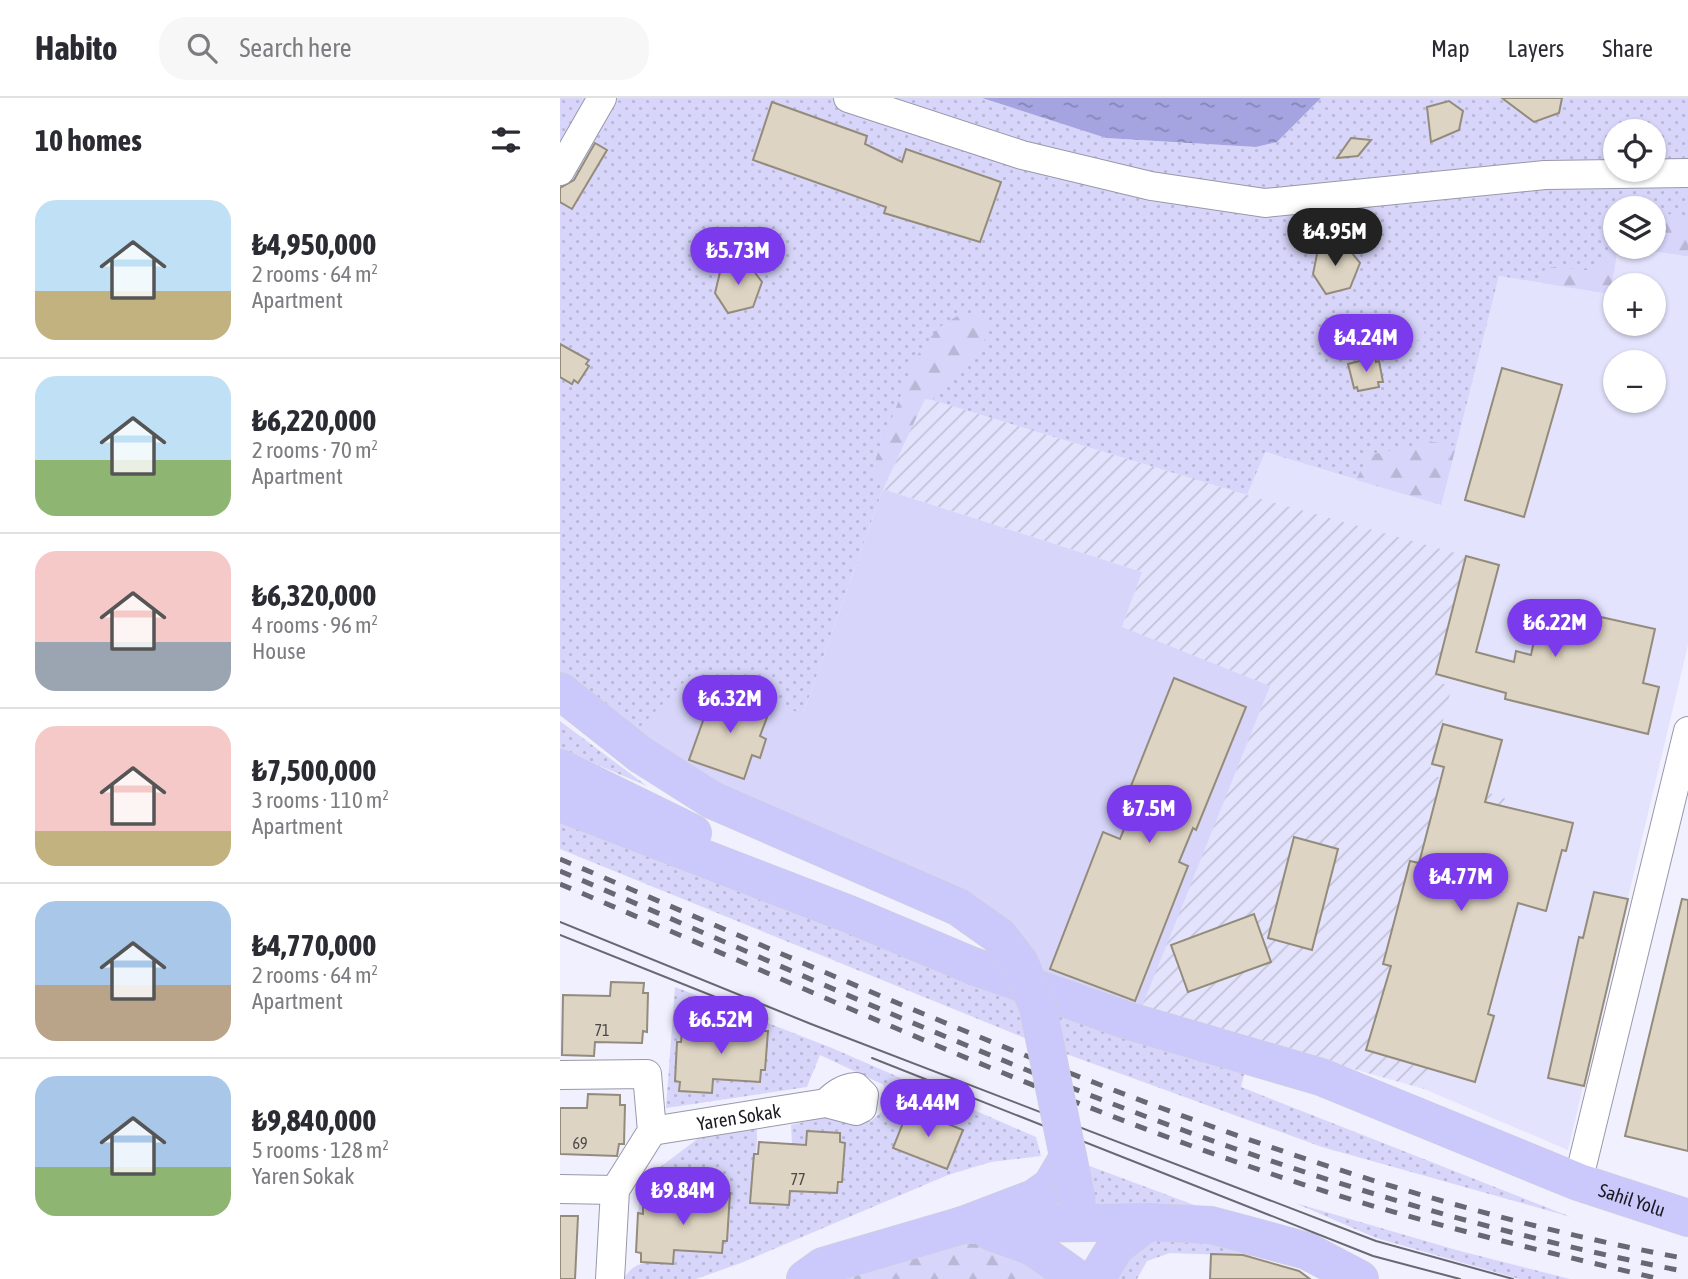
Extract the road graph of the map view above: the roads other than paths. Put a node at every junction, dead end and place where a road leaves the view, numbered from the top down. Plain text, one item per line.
1 (602, 98) edge
2 (848, 98) edge
3 (560, 171) edge
4 (1688, 173) edge
5 (560, 691) edge
6 (1688, 731) edge
7 (560, 768) edge
8 (560, 803) edge
9 (849, 914) junction
10 (560, 1075) edge
11 (826, 1103) dead end
12 (652, 1131) junction
13 (1068, 1157) junction
14 (1578, 1182) junction
15 (560, 1189) edge
16 (615, 1190) junction
17 (1688, 1219) edge
18 (1149, 1222) junction
19 (1082, 1225) junction
20 (963, 1226) junction
21 (836, 1268) edge
22 (610, 1279) edge
23 (805, 1279) edge
24 (1078, 1279) edge
25 (1094, 1279) edge
26 (1360, 1279) edge

1 - 3 street
2 - 4 street
5 - 13 main road, bridge
6 - 14 street
7 - 9 main road
8 - 9 main road
9 - 14 main road, Sahil Yolu
10 - 12 street
11 - 12 street, Yaren Sokak
12 - 16 street
13 - 19 main road, bridge
13 - 20 main road
14 - 17 main road, Sahil Yolu
15 - 16 street
16 - 22 street
18 - 19 main road
18 - 25 main road
18 - 26 main road
19 - 20 main road
19 - 25 main road
20 - 21 main road
20 - 24 main road
21 - 23 main road

